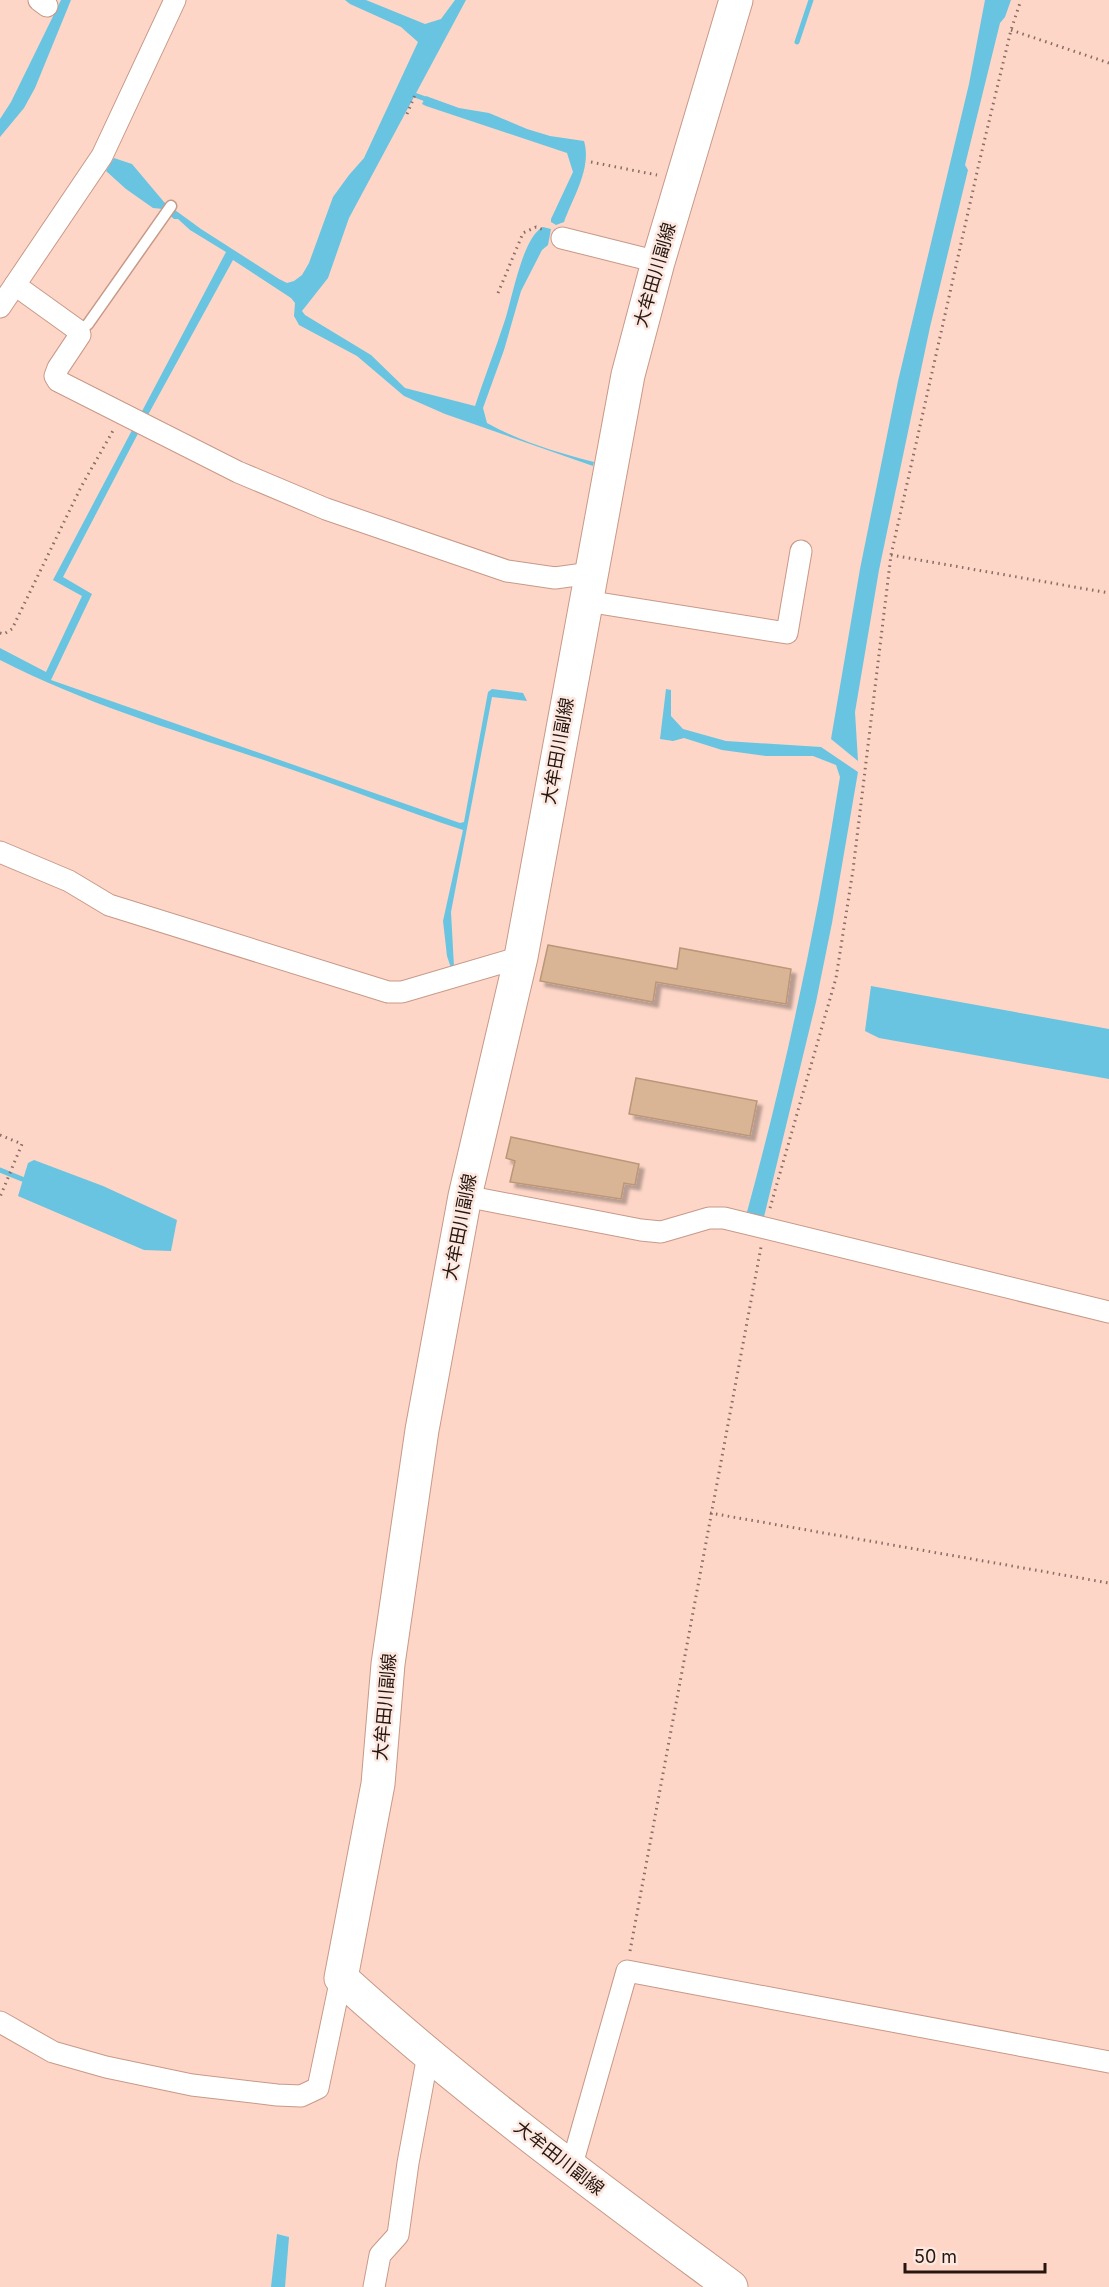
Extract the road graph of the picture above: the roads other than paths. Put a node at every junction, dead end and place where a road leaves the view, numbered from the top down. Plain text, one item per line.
1 (175, 0) edge
2 (736, 0) edge
3 (171, 206) dead end
4 (562, 238) road end
5 (658, 262) junction
6 (7, 292) edge
7 (79, 331) junction
8 (801, 551) dead end
9 (588, 587) junction
10 (0, 852) edge
11 (521, 957) junction
12 (465, 1196) junction
13 (1109, 1312) edge
14 (341, 1978) junction
15 (0, 2022) edge
16 (428, 2055) junction
17 (1109, 2062) edge
18 (571, 2168) junction
19 (374, 2287) edge
20 (731, 2287) edge

1 - 6 street
2 - 5 main road, 大牟田川副線
3 - 7 lane
4 - 5 street
5 - 9 main road, 大牟田川副線
6 - 7 street
7 - 9 street
8 - 9 street
9 - 11 main road, 大牟田川副線
10 - 11 street
11 - 12 main road, 大牟田川副線
12 - 13 street
12 - 14 main road, 大牟田川副線
14 - 15 street
14 - 16 main road, 大牟田川副線
16 - 18 main road, 大牟田川副線
16 - 19 street
17 - 18 street
18 - 20 main road, 大牟田川副線

